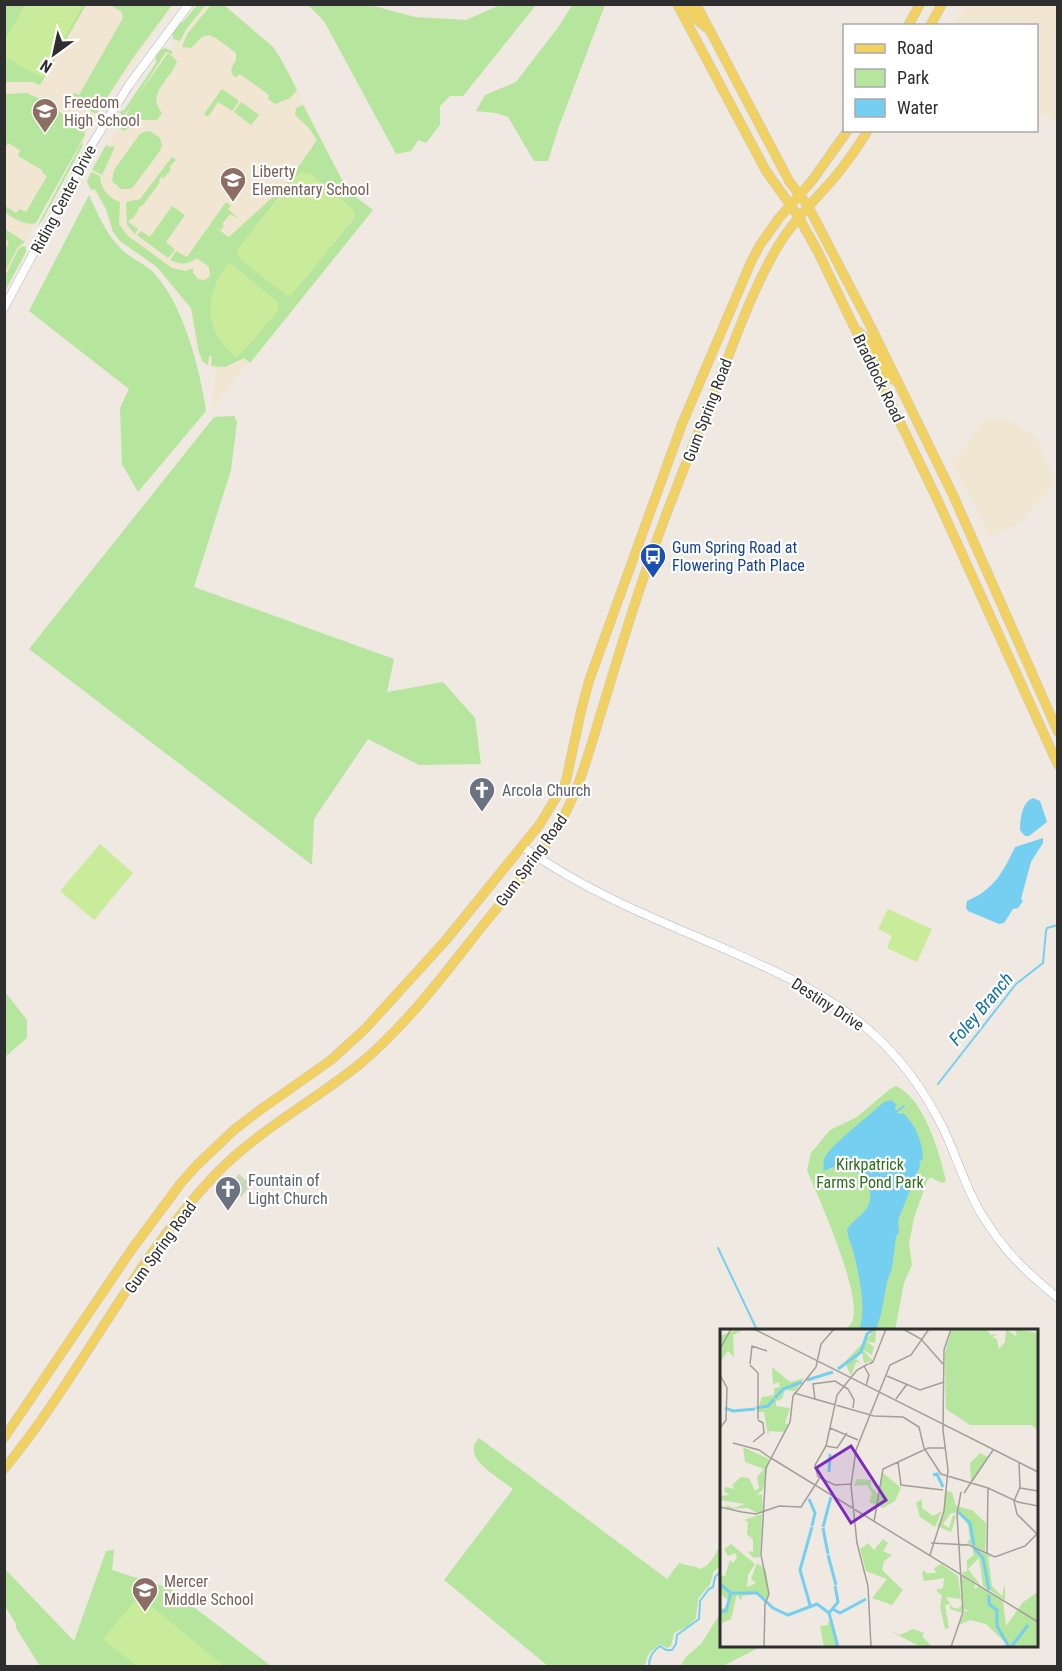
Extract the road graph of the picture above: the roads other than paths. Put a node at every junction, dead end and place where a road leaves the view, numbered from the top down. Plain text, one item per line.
1 (189, 4) edge
2 (677, 4) edge
3 (687, 4) edge
4 (696, 4) edge
5 (920, 4) edge
6 (942, 4) edge
7 (909, 24) edge
8 (931, 24) edge
9 (710, 29) junction
10 (847, 132) edge
11 (867, 132) edge
12 (799, 195) junction
13 (790, 205) junction
14 (808, 206) junction
15 (798, 216) junction
16 (4, 308) edge
17 (856, 331) junction
18 (897, 380) junction
19 (911, 444) junction
20 (953, 495) junction
21 (1058, 732) edge
22 (1058, 765) edge
23 (523, 847) junction
24 (537, 857) junction
25 (1058, 1298) edge
26 (22, 1413) junction
27 (4, 1429) edge
28 (4, 1438) edge
29 (4, 1469) edge

1 - 16 street, Riding Center Drive
2 - 13 main road, Braddock Road
3 - 9 main road
4 - 9 main road, Braddock Road
5 - 7 main road
6 - 8 main road
9 - 12 main road, Braddock Road
10 - 12 main road, Gum Spring Road
11 - 14 main road, Gum Spring Road
12 - 13 main road, Gum Spring Road
12 - 14 main road, Braddock Road
13 - 15 main road, Braddock Road
13 - 23 main road, Gum Spring Road
14 - 15 main road, Gum Spring Road
14 - 18 main road, Braddock Road
15 - 17 main road, Braddock Road
15 - 24 main road, Gum Spring Road
17 - 18 main road
17 - 19 main road, Braddock Road
18 - 20 main road, Braddock Road
19 - 20 main road
19 - 22 main road, Braddock Road
20 - 21 main road, Braddock Road
23 - 24 street, Destiny Drive
23 - 26 main road, Gum Spring Road
24 - 25 street, Destiny Drive
24 - 29 main road, Gum Spring Road
26 - 27 main road
26 - 28 main road, Gum Spring Road

